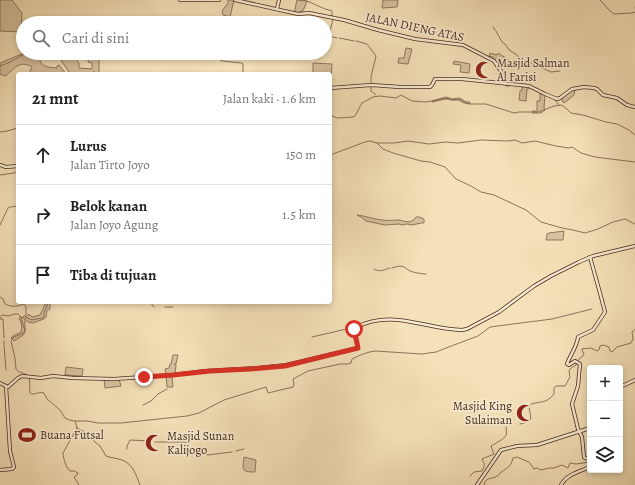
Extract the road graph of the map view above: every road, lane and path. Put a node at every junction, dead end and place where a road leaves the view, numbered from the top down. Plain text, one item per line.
1 (180, 0) edge
2 (219, 0) edge
3 (235, 0) edge
4 (279, 0) edge
5 (277, 9) junction
6 (323, 16) edge
7 (332, 18) edge
8 (505, 83) junction
9 (332, 88) edge
10 (635, 107) edge
11 (0, 165) edge
12 (16, 166) edge
13 (635, 246) edge
14 (590, 257) junction
15 (635, 380) edge
16 (0, 383) edge
17 (6, 386) junction
18 (623, 386) edge
19 (587, 429) edge
20 (579, 432) junction
21 (587, 458) edge
22 (587, 468) edge
23 (0, 470) edge
24 (477, 485) edge
25 (562, 485) edge

1 - 2 street
3 - 5 street, JALAN DIENG ATAS
4 - 5 street
5 - 6 street, JALAN DIENG ATAS
7 - 8 street, JALAN DIENG ATAS
8 - 9 street
8 - 10 street
11 - 12 street
13 - 14 street
14 - 17 street
14 - 20 street
15 - 18 street
16 - 17 street
17 - 23 street
19 - 20 street
20 - 21 street
20 - 24 street
22 - 25 street

